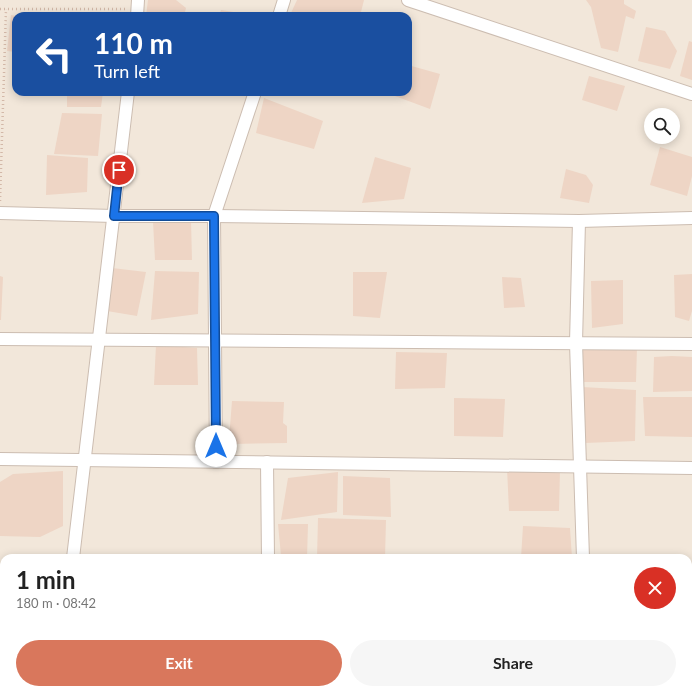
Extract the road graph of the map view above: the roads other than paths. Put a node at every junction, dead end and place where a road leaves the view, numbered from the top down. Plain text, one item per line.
1 (284, 0) edge
2 (408, 0) edge
3 (280, 12) edge
4 (692, 94) edge
5 (128, 96) edge
6 (253, 96) edge
7 (0, 213) edge
8 (114, 216) junction
9 (214, 216) junction
10 (692, 218) edge
11 (579, 221) junction
12 (0, 339) edge
13 (99, 340) junction
14 (215, 340) junction
15 (576, 343) junction
16 (692, 344) edge
17 (0, 460) edge
18 (85, 460) junction
19 (216, 462) junction
20 (268, 462) junction
21 (580, 468) junction
22 (692, 468) edge
23 (73, 554) edge
24 (268, 554) edge
25 (583, 554) edge

1 - 3 street
2 - 4 street
5 - 8 street
6 - 9 street
7 - 8 street
8 - 9 street
8 - 13 street
9 - 11 street
9 - 14 street
10 - 11 street
11 - 15 street
12 - 13 street
13 - 14 street
13 - 18 street
14 - 15 street
14 - 19 street
15 - 16 street
15 - 21 street
17 - 18 street
18 - 19 street
18 - 23 street
19 - 20 street
20 - 21 street
20 - 24 street
21 - 22 street
21 - 25 street

